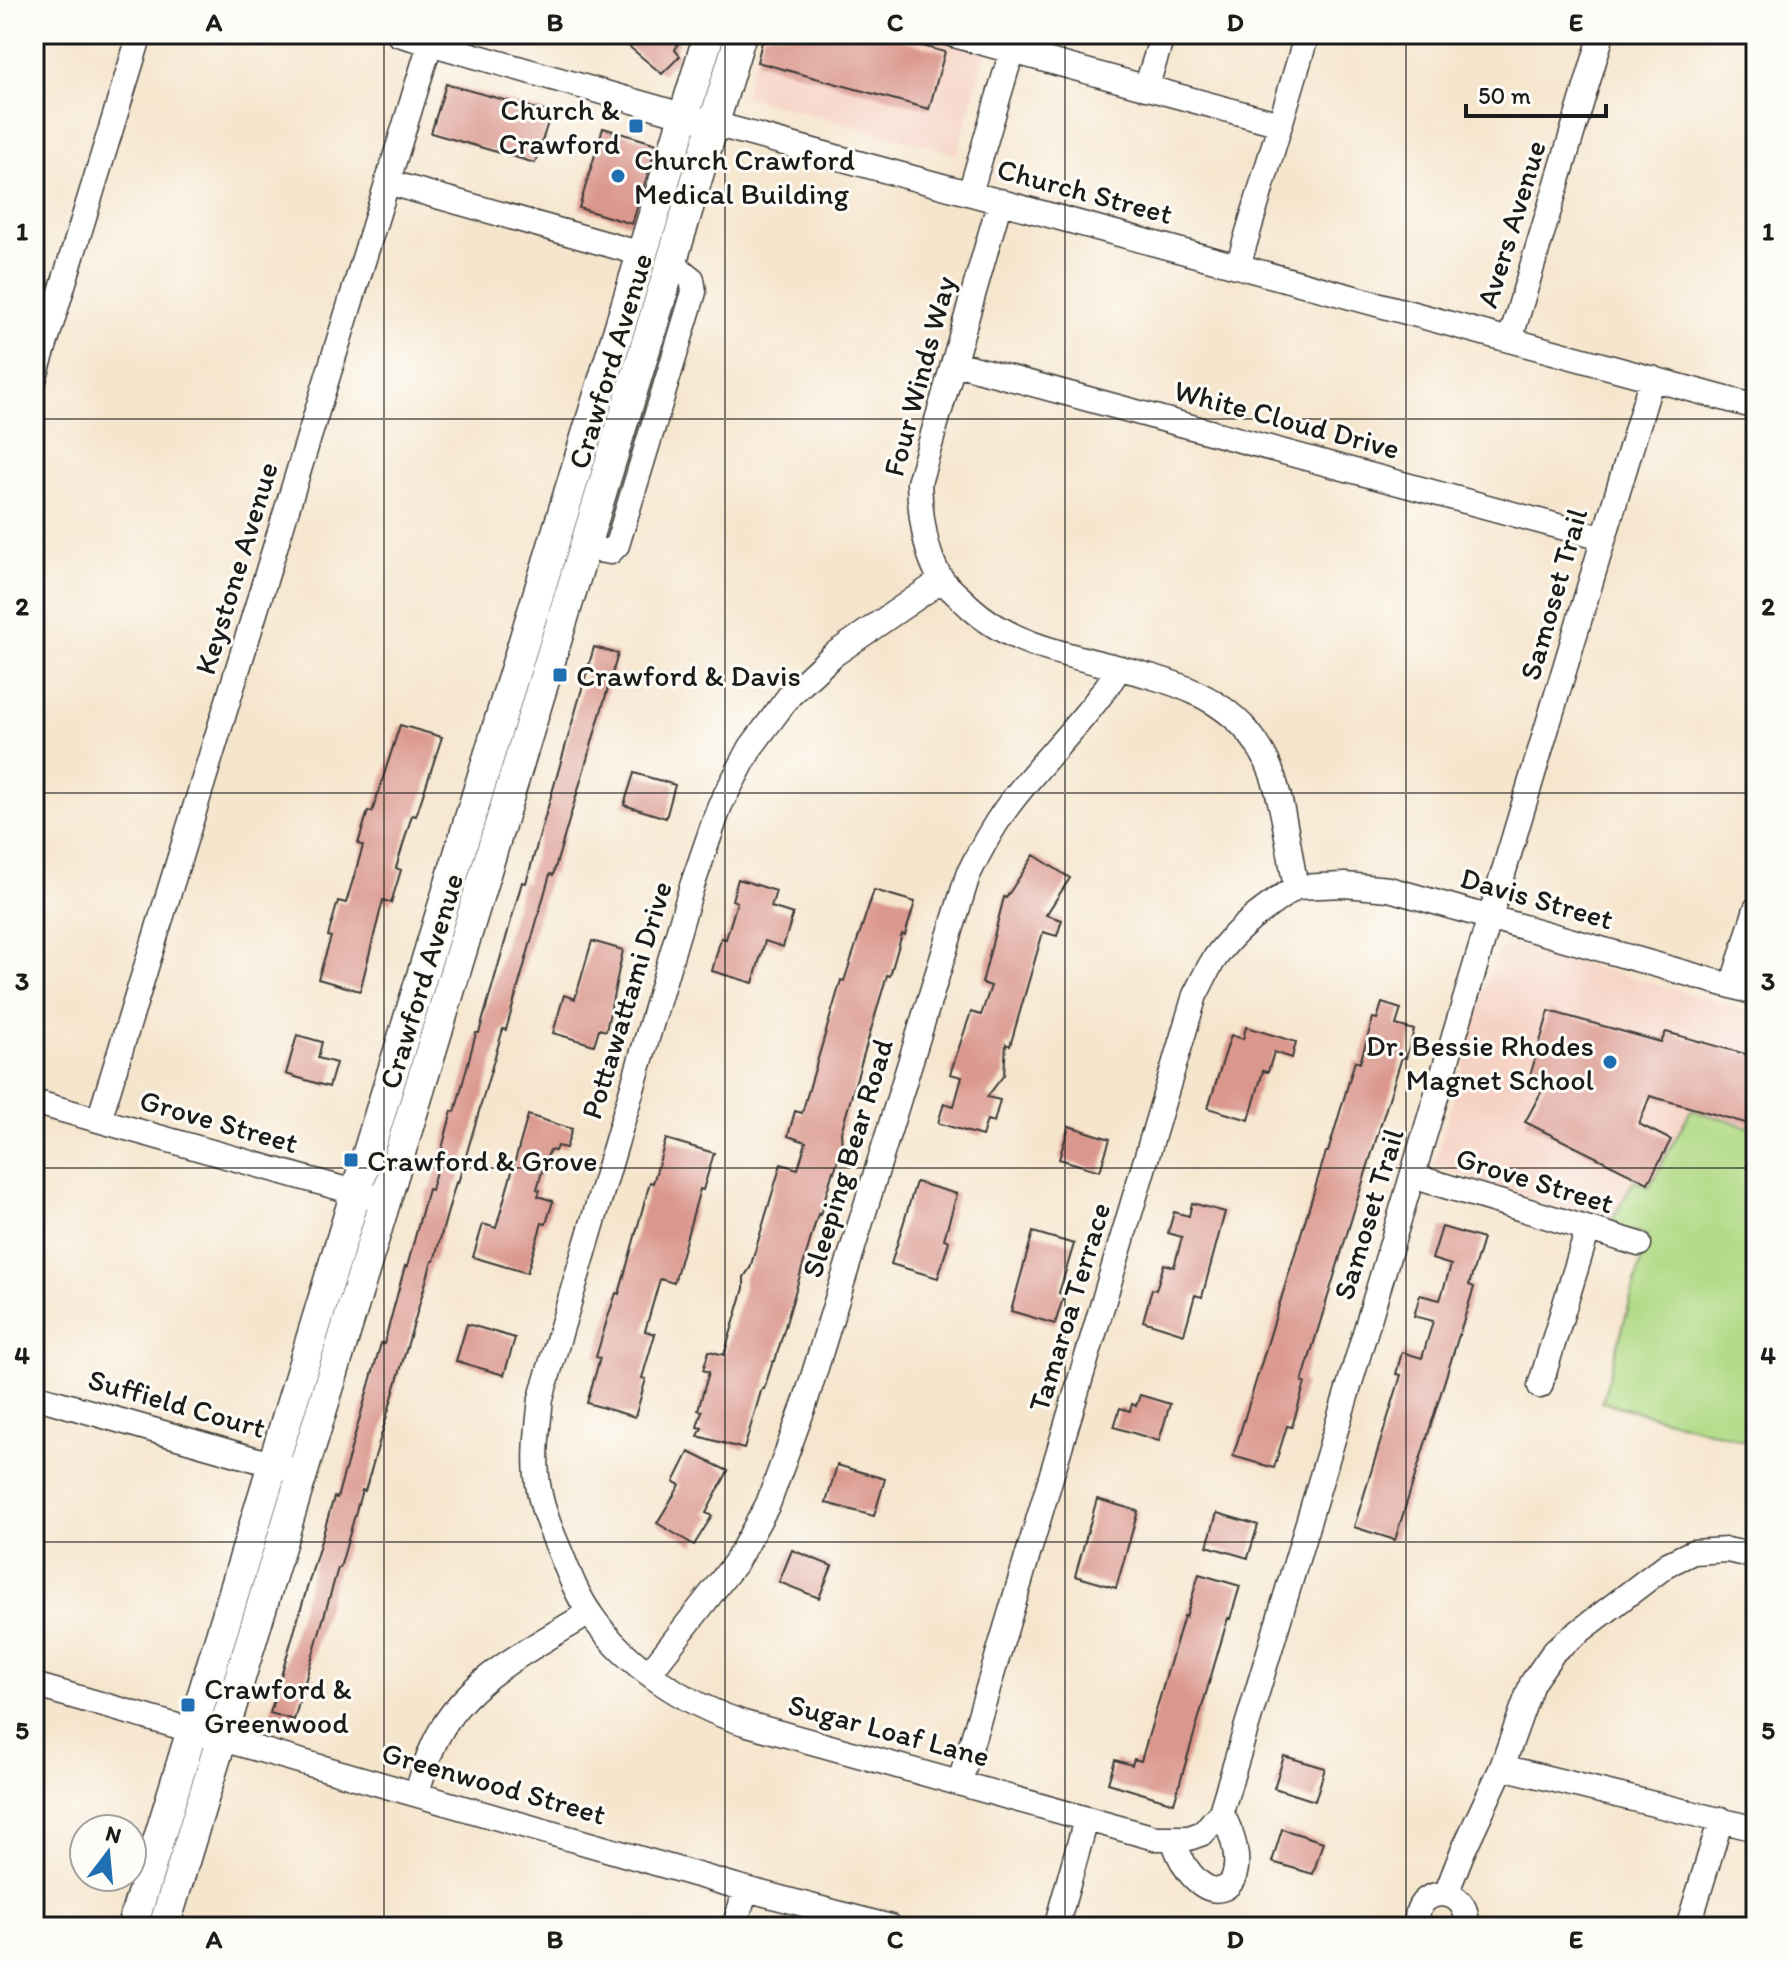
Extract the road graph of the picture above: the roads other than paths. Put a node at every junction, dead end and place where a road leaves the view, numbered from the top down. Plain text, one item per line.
1 (140, 34) edge
2 (398, 34) edge
3 (709, 34) edge
4 (741, 34) edge
5 (950, 34) edge
6 (1163, 34) edge
7 (1307, 34) edge
8 (1602, 34) edge
9 (431, 39) edge
10 (1014, 43) edge
11 (1146, 88) junction
12 (684, 115) junction
13 (714, 124) junction
14 (1280, 124) junction
15 (387, 182) junction
16 (970, 193) junction
17 (1000, 201) junction
18 (642, 254) junction
19 (1238, 266) junction
20 (1510, 340) junction
21 (955, 363) junction
22 (1652, 378) junction
23 (34, 380) edge
24 (1756, 407) edge
25 (1602, 538) junction
26 (942, 580) junction
27 (520, 657) junction
28 (549, 665) junction
29 (1118, 670) junction
30 (1296, 887) junction
31 (1756, 909) edge
32 (1491, 918) junction
33 (1732, 986) junction
34 (1756, 993) edge
35 (34, 1102) edge
36 (99, 1120) junction
37 (1412, 1176) junction
38 (357, 1193) junction
39 (386, 1201) junction
40 (1588, 1229) junction
41 (1639, 1244) dead end
42 (1540, 1386) dead end
43 (34, 1396) edge
44 (289, 1469) junction
45 (1756, 1556) edge
46 (589, 1613) junction
47 (649, 1673) junction
48 (34, 1685) edge
49 (193, 1730) junction
50 (222, 1738) junction
51 (1502, 1767) junction
52 (960, 1782) junction
53 (416, 1794) junction
54 (1221, 1812) junction
55 (1721, 1819) junction
56 (1086, 1820) junction
57 (1756, 1829) edge
58 (1203, 1833) joint
59 (1173, 1839) junction
60 (746, 1889) junction
61 (1446, 1894) junction
62 (132, 1927) edge
63 (164, 1927) edge
64 (734, 1927) edge
65 (891, 1927) edge
66 (1056, 1927) edge
67 (1418, 1927) edge
68 (1466, 1927) edge
69 (1688, 1927) edge

1 - 23 street
2 - 9 street, Church Street
3 - 12 main road, Crawford Avenue
4 - 13 main road, Crawford Avenue
5 - 10 street
6 - 11 street
7 - 14 street
8 - 20 street, Avers Avenue
9 - 12 street, Church Street
9 - 15 street, Keystone Avenue
10 - 11 street
10 - 16 street
11 - 14 street
12 - 13 street, Church Street
12 - 18 main road, Crawford Avenue
13 - 16 street, Church Street
13 - 28 main road, Crawford Avenue
14 - 19 street
15 - 18 street
15 - 36 street, Keystone Avenue
16 - 17 street, Church Street
17 - 19 street, Church Street
17 - 21 street, Four Winds Way
18 - 27 main road, Crawford Avenue
19 - 20 street, Church Street
20 - 22 street, Church Street
21 - 25 street, White Cloud Drive
21 - 26 street, Four Winds Way
22 - 24 street, Church Street
22 - 25 street, Samoset Trail
25 - 32 street, Samoset Trail
26 - 29 street, Four Winds Way
26 - 46 street, Pottawattami Drive
27 - 28 street
27 - 38 main road, Crawford Avenue
28 - 39 main road, Crawford Avenue
29 - 30 street, Four Winds Way
29 - 47 street, Sleeping Bear Road
30 - 32 street, Davis Street
30 - 52 street, Tamaroa Terrace
31 - 33 street
32 - 33 street, Davis Street
32 - 37 street, Samoset Trail
33 - 34 street, Davis Street
35 - 36 street, Grove Street
36 - 38 street, Grove Street
37 - 40 street, Grove Street
37 - 54 street, Samoset Trail
38 - 39 street, Grove Street
38 - 44 main road, Crawford Avenue
39 - 44 main road, Crawford Avenue
40 - 41 street, Grove Street
40 - 42 street
43 - 44 street, Suffield Court
44 - 49 main road, Crawford Avenue
44 - 50 main road, Crawford Avenue
45 - 51 street
46 - 47 street, Sugar Loaf Lane
46 - 53 street
47 - 52 street, Sugar Loaf Lane
48 - 49 street, Greenwood Street
49 - 50 street, Greenwood Street
49 - 62 main road, Crawford Avenue
50 - 53 street, Greenwood Street
50 - 63 main road, Crawford Avenue
51 - 55 street
51 - 61 street
52 - 56 street, Sugar Loaf Lane
53 - 60 street, Greenwood Street
54 - 58 street, Samoset Trail
54 - 59 street
55 - 57 street
55 - 69 street
56 - 59 street, Sugar Loaf Lane
56 - 66 street
58 - 59 street, Sugar Loaf Lane
60 - 64 street
60 - 65 street, Greenwood Street
61 - 67 street
61 - 68 street

